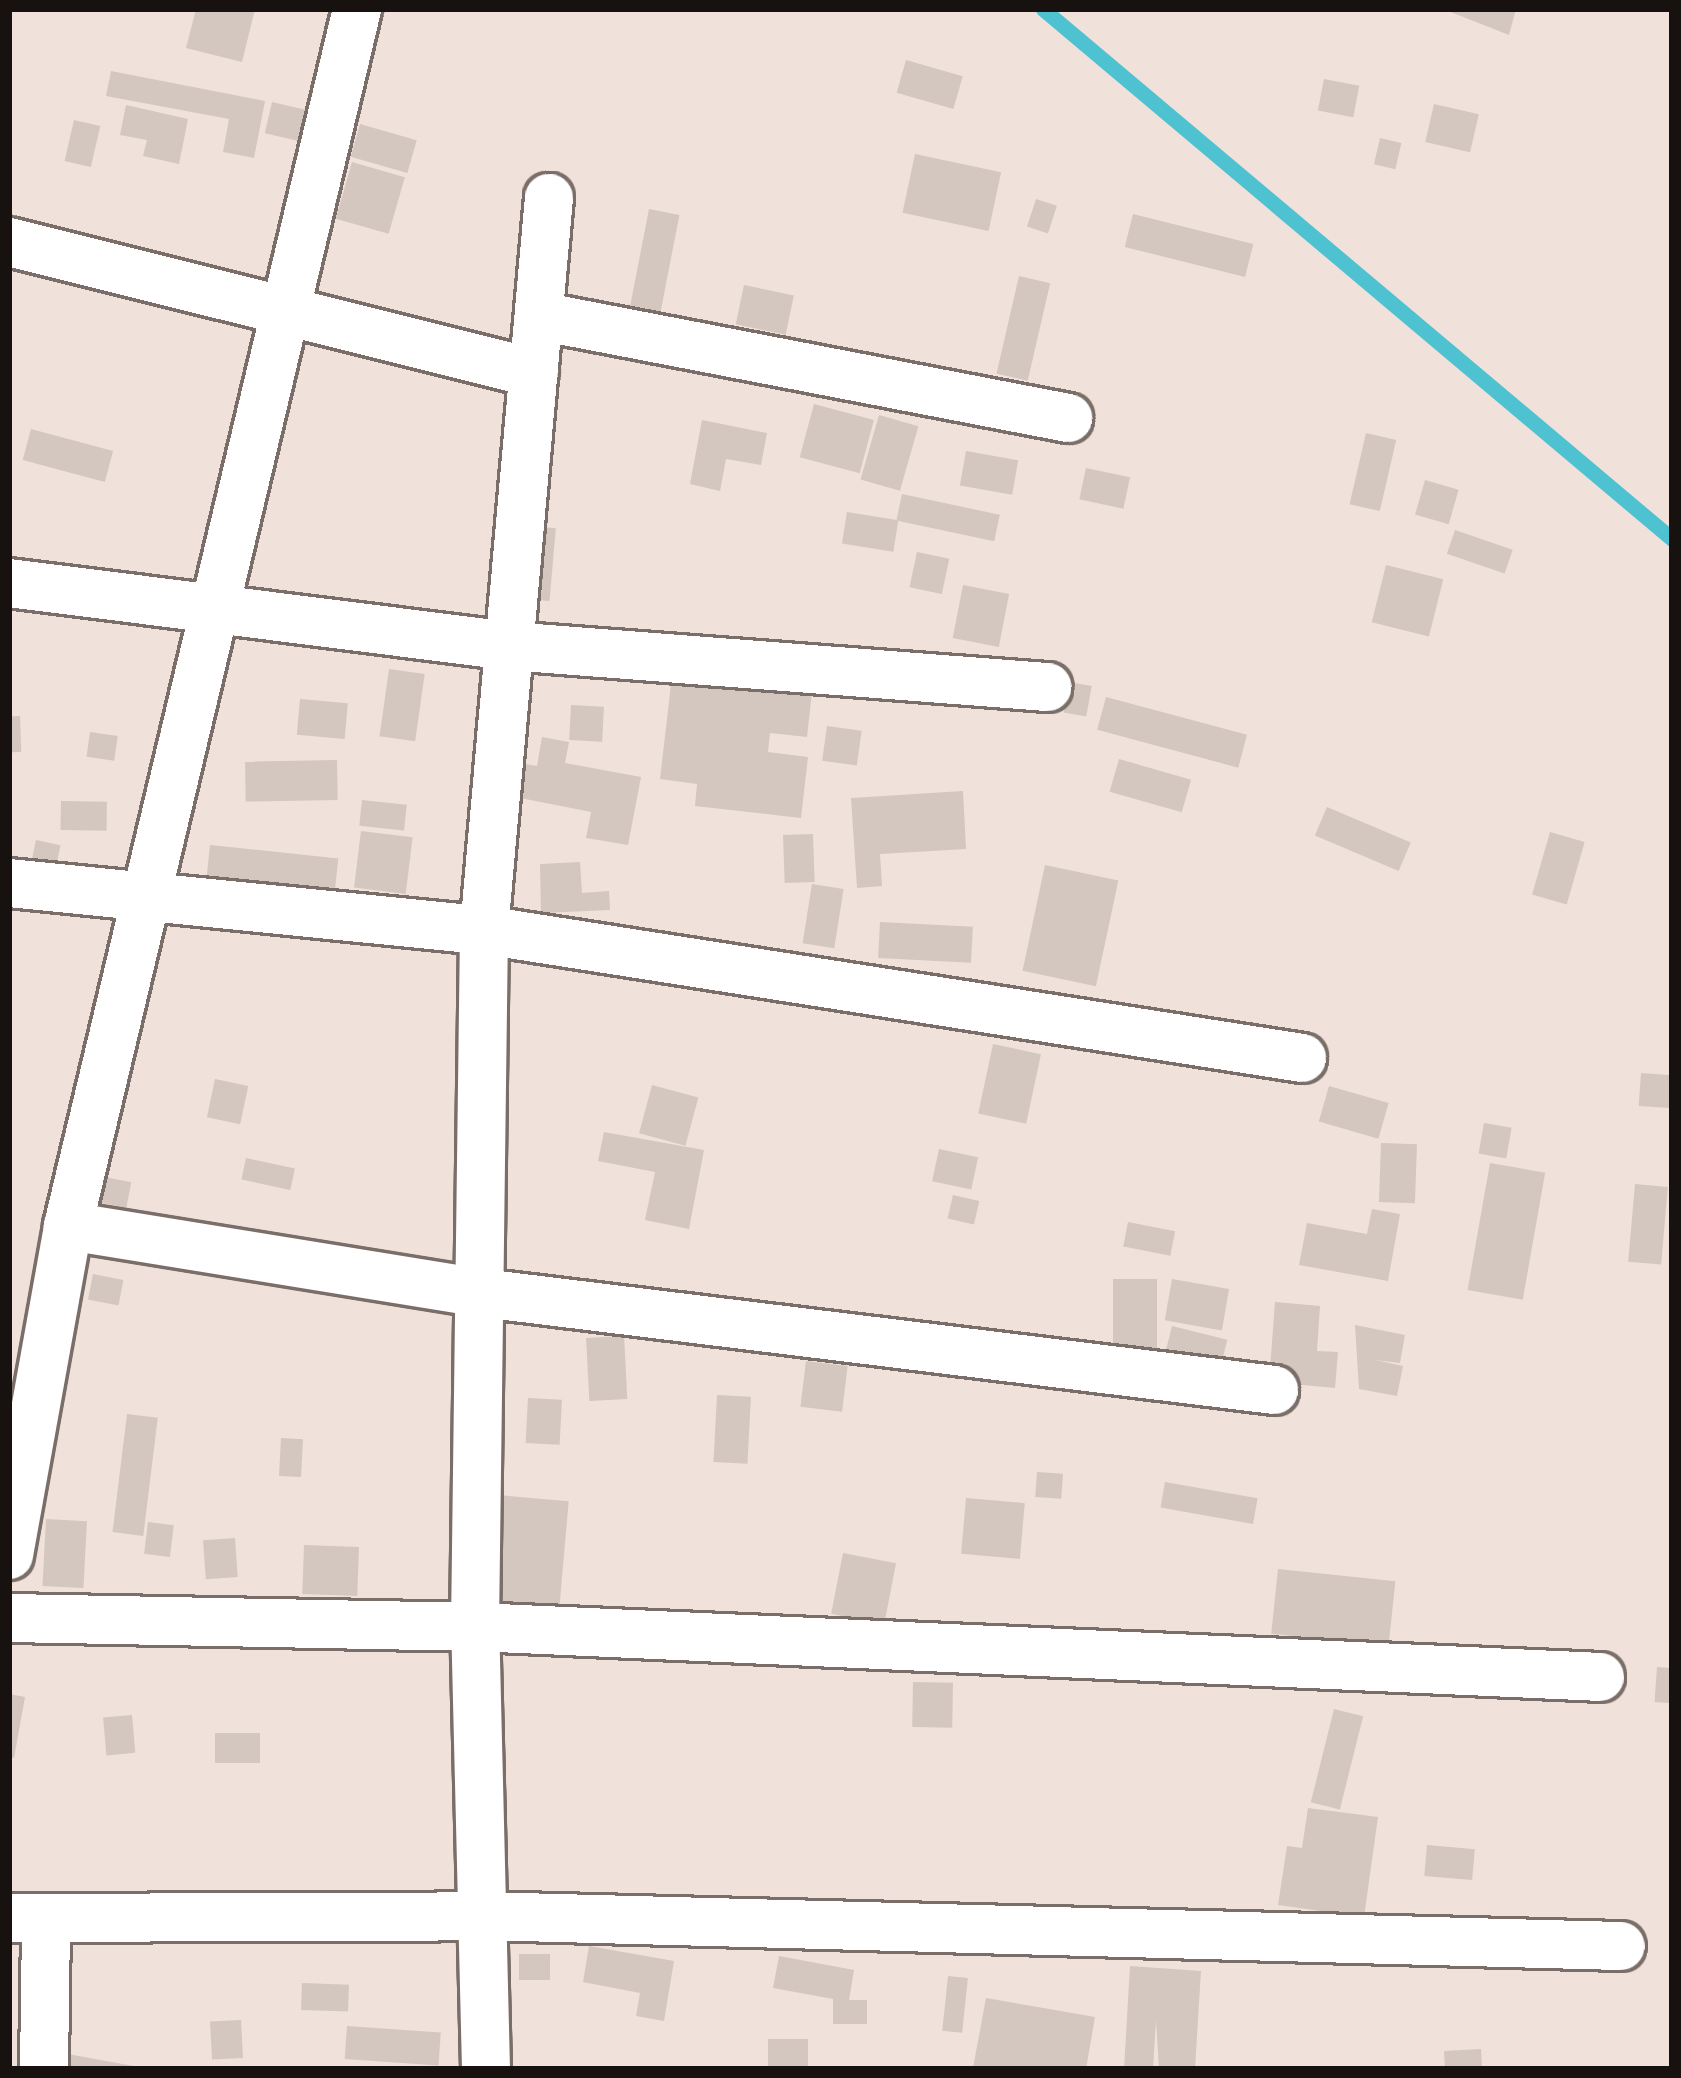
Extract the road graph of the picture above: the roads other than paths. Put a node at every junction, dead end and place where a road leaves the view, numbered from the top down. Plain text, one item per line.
1 (357, 9) edge
2 (549, 198) dead end
3 (9, 242) edge
4 (290, 312) junction
5 (538, 316) junction
6 (534, 373) junction
7 (1068, 418) dead end
8 (9, 583) edge
9 (220, 610) junction
10 (509, 646) junction
11 (1047, 687) dead end
12 (9, 883) edge
13 (149, 897) junction
14 (484, 930) junction
15 (1302, 1058) dead end
16 (68, 1226) junction
17 (482, 1293) junction
18 (1274, 1390) dead end
19 (9, 1556) edge
20 (9, 1618) edge
21 (475, 1627) junction
22 (1600, 1677) dead end
23 (482, 1916) junction
24 (28, 1919) edge
25 (1621, 1946) dead end
26 (44, 2069) edge
27 (486, 2069) edge

1 - 4 street
2 - 5 street
3 - 4 street
4 - 6 street
4 - 9 street
5 - 6 street
5 - 7 street
6 - 10 street
8 - 9 street
9 - 10 street
9 - 13 street
10 - 11 street
10 - 14 street
12 - 13 street
13 - 14 street
13 - 16 street
14 - 15 street
14 - 17 street
16 - 17 street
16 - 19 street
17 - 18 street
17 - 21 street
20 - 21 street
21 - 22 street
21 - 23 street
23 - 24 street
23 - 25 street
23 - 27 street
24 - 26 street

